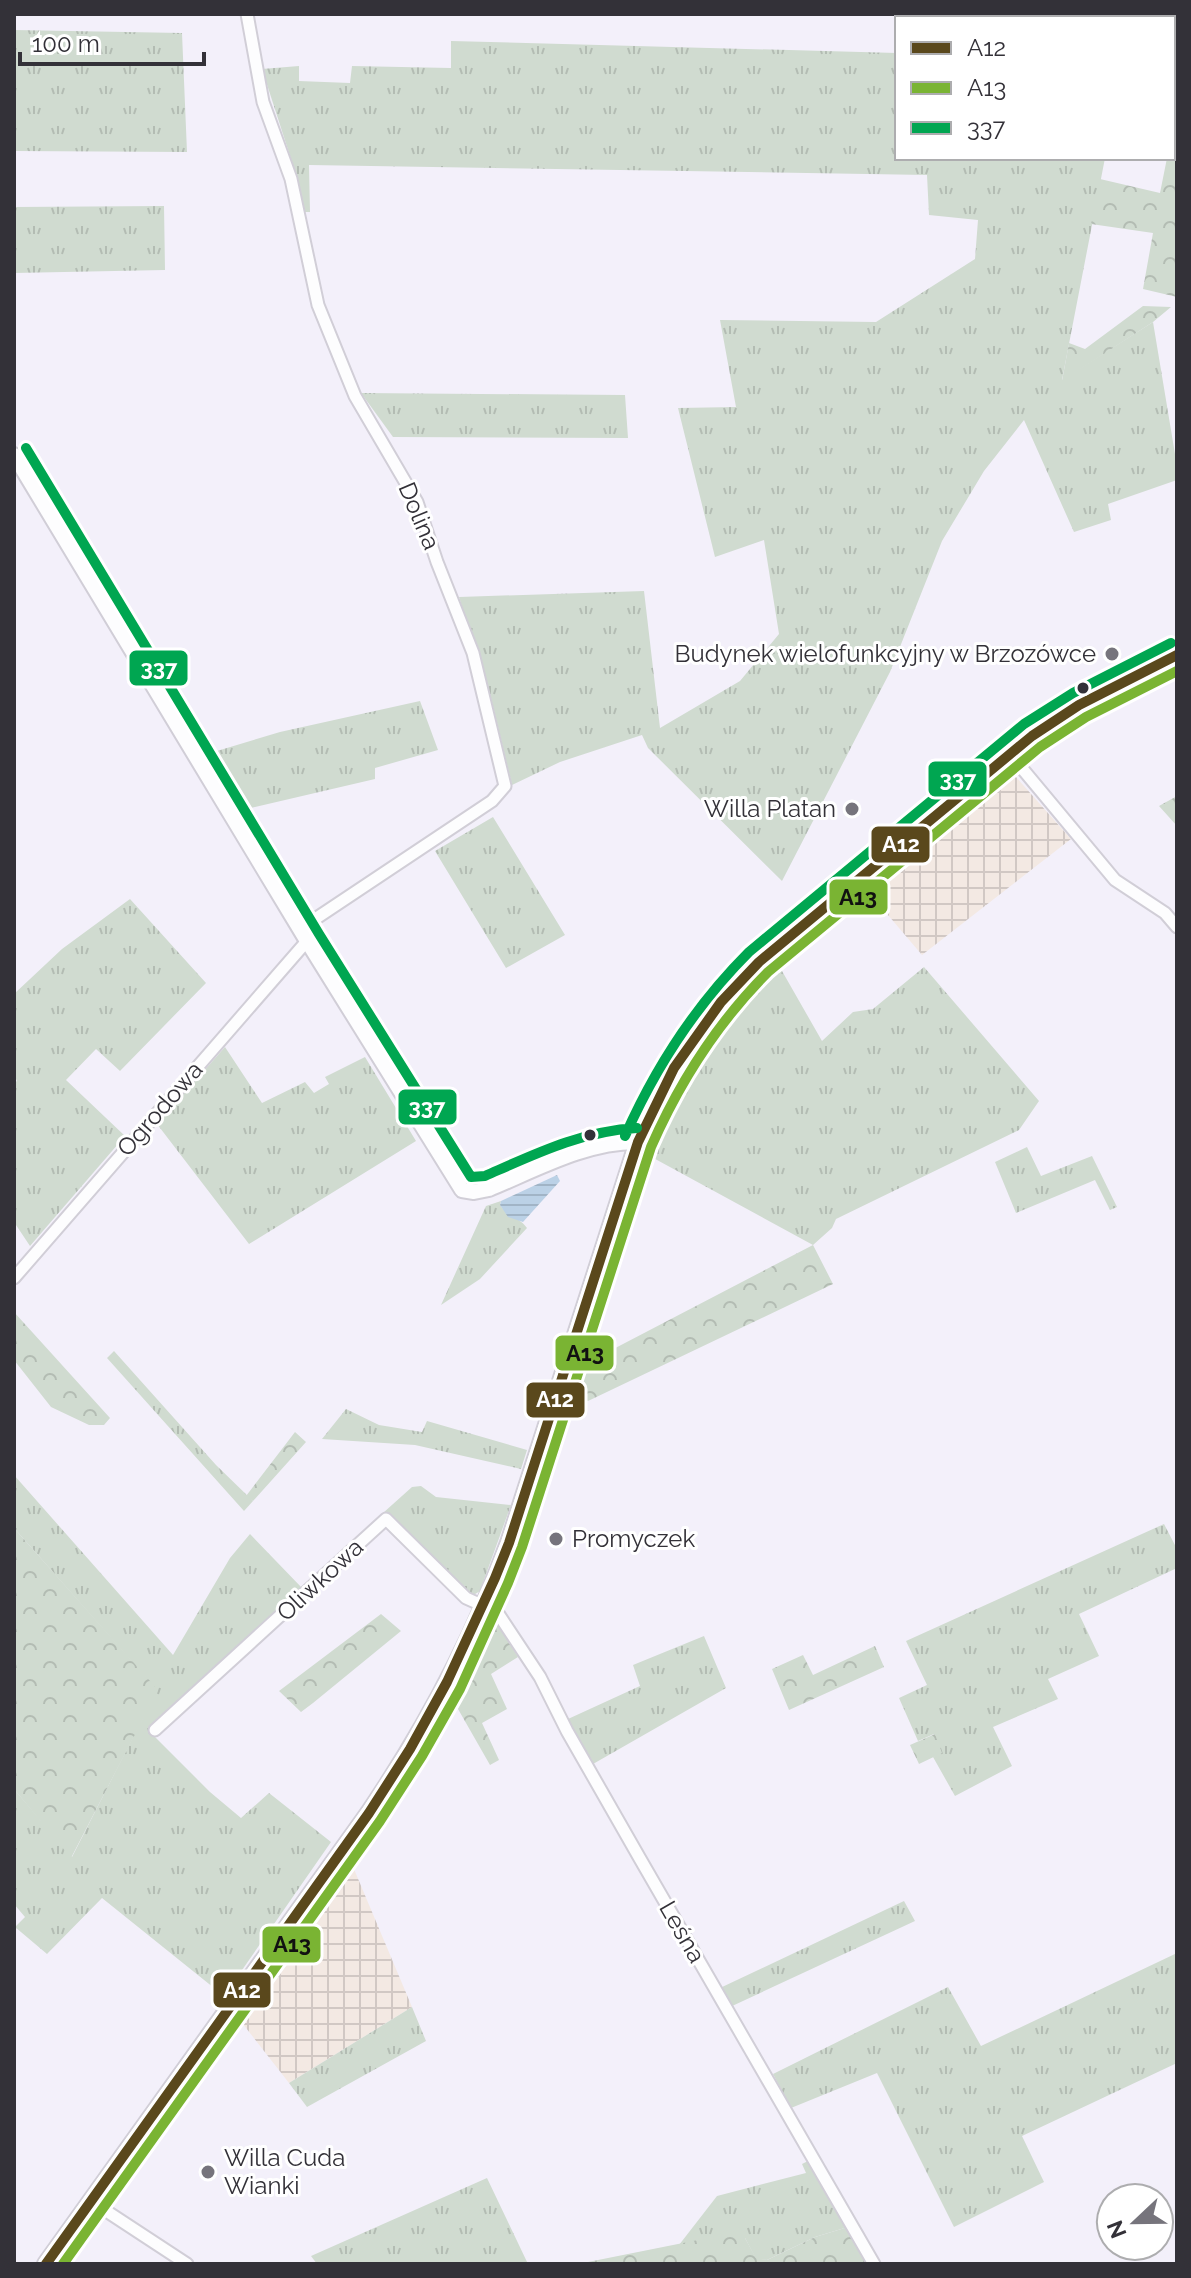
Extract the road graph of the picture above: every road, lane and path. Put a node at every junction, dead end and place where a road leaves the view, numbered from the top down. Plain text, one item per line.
1 (247, 14) edge
2 (14, 455) edge
3 (1177, 655) edge
4 (1010, 754) junction
5 (1177, 927) edge
6 (304, 935) junction
7 (638, 1142) junction
8 (14, 1278) edge
9 (484, 1607) junction
10 (155, 1730) dead end
11 (91, 2201) junction
12 (46, 2264) edge
13 (187, 2264) edge
14 (874, 2264) edge

1 - 6 street, Dolina
2 - 6 street
3 - 4 main road
4 - 5 street
4 - 7 main road
6 - 7 street
6 - 8 street, Ogrodowa
7 - 9 main road
9 - 10 street, Oliwkowa
9 - 11 main road
9 - 14 street, Leśna
11 - 12 main road
11 - 13 street

